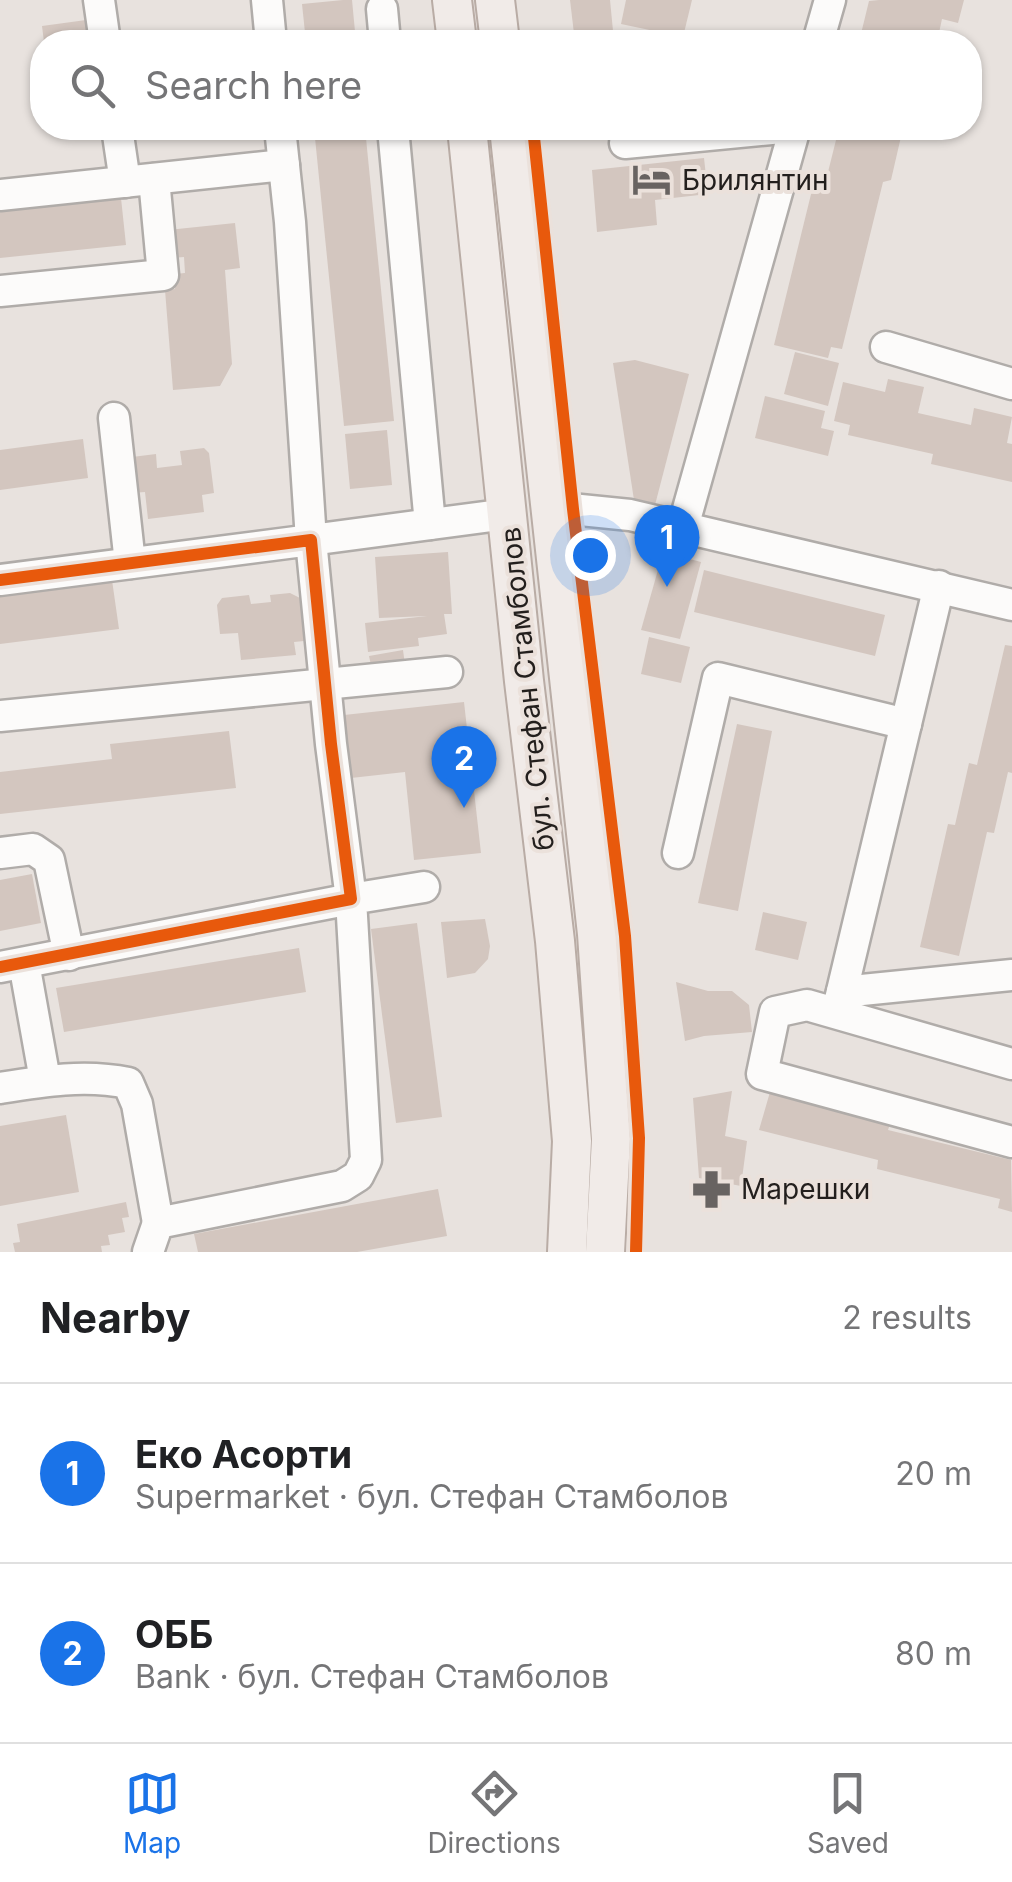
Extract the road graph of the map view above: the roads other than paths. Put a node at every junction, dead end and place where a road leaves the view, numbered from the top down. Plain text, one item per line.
1 (99, 0) edge
2 (266, 0) edge
3 (452, 0) edge
4 (495, 0) edge
5 (822, 2) edge
6 (382, 9) dead end
7 (103, 30) edge
8 (270, 30) edge
9 (384, 30) edge
10 (456, 30) edge
11 (499, 30) edge
12 (819, 30) edge
13 (122, 140) edge
14 (281, 140) edge
15 (394, 140) edge
16 (467, 140) edge
17 (510, 140) edge
18 (647, 140) edge
19 (792, 140) edge
20 (625, 142) dead end
21 (284, 165) junction
22 (139, 180) junction
23 (0, 195) edge
24 (0, 291) edge
25 (886, 347) dead end
26 (1011, 381) edge
27 (114, 418) dead end
28 (551, 507) junction
29 (507, 514) junction
30 (430, 524) junction
31 (683, 527) junction
32 (311, 540) junction
33 (130, 563) junction
34 (0, 580) edge
35 (939, 586) junction
36 (1012, 604) edge
37 (447, 672) dead end
38 (325, 684) junction
39 (0, 716) edge
40 (906, 724) junction
41 (678, 853) dead end
42 (0, 854) edge
43 (424, 887) dead end
44 (352, 899) junction
45 (70, 954) junction
46 (12, 965) edge
47 (1012, 975) edge
48 (840, 1002) junction
49 (1012, 1064) edge
50 (45, 1080) junction
51 (0, 1088) edge
52 (1012, 1142) edge
53 (153, 1238) edge
54 (567, 1252) edge
55 (604, 1252) edge

1 - 7 street
2 - 8 street
3 - 10 main road
4 - 11 main road
5 - 12 street
6 - 9 street
13 - 22 street
14 - 21 street
15 - 30 street
16 - 29 main road, бул. Стефан Стамболов
17 - 28 main road, бул. Стефан Стамболов
18 - 20 street
19 - 31 street
21 - 22 street
21 - 32 street
22 - 23 street
22 - 24 street
25 - 26 street
27 - 33 street
28 - 31 street
28 - 55 main road, бул. Стефан Стамболов
29 - 30 street
29 - 54 main road, бул. Стефан Стамболов
30 - 32 street
31 - 35 street
32 - 33 street
32 - 38 street
33 - 34 street
35 - 36 street
35 - 40 street
37 - 38 street
38 - 39 street
38 - 44 street
40 - 41 street
40 - 48 street
42 - 45 street
43 - 44 street
44 - 45 street
44 - 53 street
45 - 46 street
46 - 50 street
47 - 48 street
48 - 49 street
48 - 52 street
50 - 51 street
50 - 53 street

